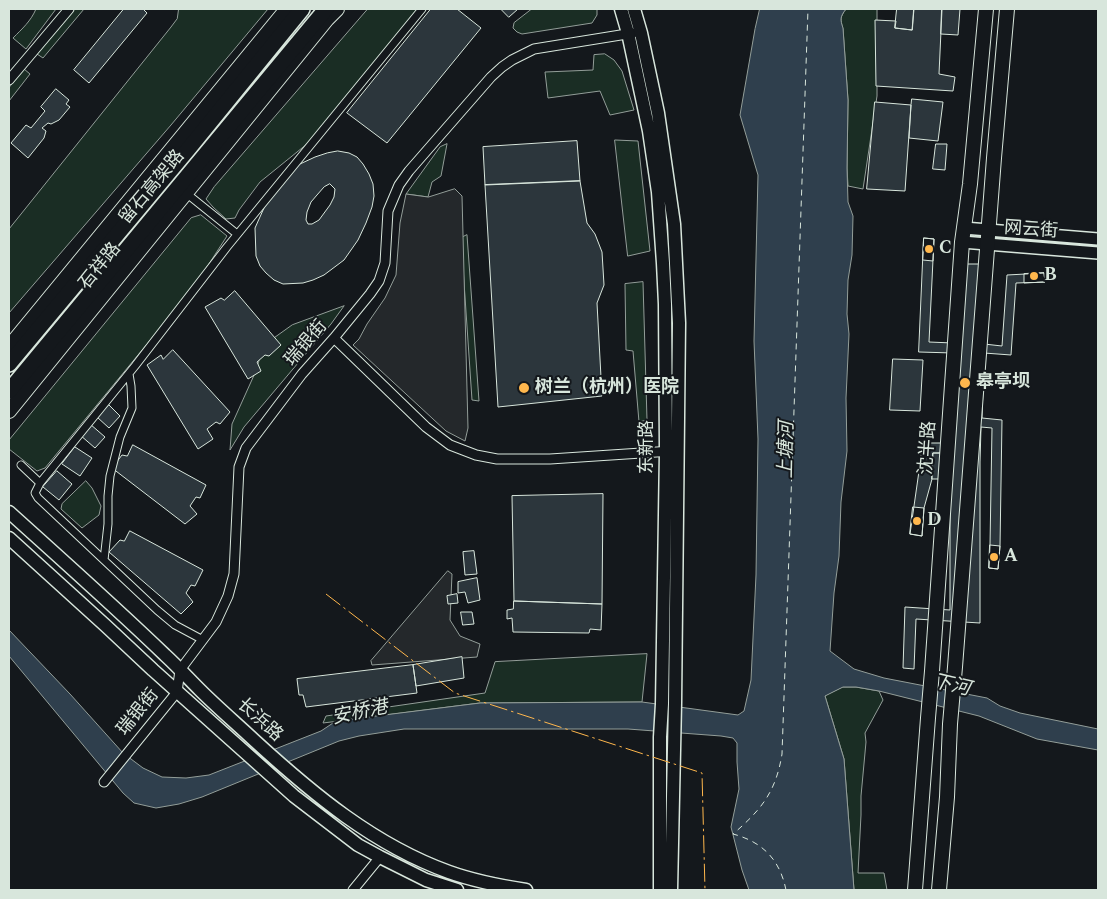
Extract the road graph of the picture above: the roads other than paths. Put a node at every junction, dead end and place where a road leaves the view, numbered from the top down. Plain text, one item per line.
1 (69, 9) edge
2 (287, 9) edge
3 (302, 9) edge
4 (326, 9) edge
5 (337, 9) edge
6 (422, 9) edge
7 (621, 9) edge
8 (634, 9) edge
9 (986, 9) edge
10 (1007, 9) edge
11 (634, 33) junction
12 (9, 80) edge
13 (186, 193) junction
14 (964, 228) junction
15 (989, 230) junction
16 (237, 234) junction
17 (1098, 239) edge
18 (962, 242) junction
19 (988, 245) junction
20 (1098, 253) edge
21 (334, 338) junction
22 (9, 347) edge
23 (9, 364) edge
24 (129, 374) junction
25 (9, 391) edge
26 (9, 411) edge
27 (672, 451) junction
28 (21, 465) dead end
29 (40, 483) junction
30 (9, 512) edge
31 (9, 538) edge
32 (104, 560) junction
33 (203, 640) junction
34 (180, 670) junction
35 (177, 692) junction
36 (668, 703) junction
37 (104, 782) dead end
38 (380, 857) junction
39 (353, 890) edge
40 (457, 890) edge
41 (526, 890) edge
42 (660, 890) edge
43 (671, 890) edge
44 (915, 890) edge
45 (939, 890) edge

1 - 12 street
2 - 22 main road, 石祥路
3 - 23 highway, 留石高架路
4 - 25 highway, 留石高架路
5 - 13 main road, 石祥路
6 - 16 street
7 - 11 main road, 东新路
8 - 11 main road, 东新路
9 - 14 main road, 沈半路
10 - 15 main road
11 - 21 street, 瑞银街
11 - 27 main road, 东新路
13 - 16 street
13 - 26 main road, 石祥路
14 - 15 street, 网云街
14 - 18 main road, 沈半路
15 - 17 street, 网云街
15 - 19 main road
16 - 24 street
18 - 19 street, 网云街
18 - 44 main road, 沈半路
19 - 20 street, 网云街
19 - 45 main road
21 - 27 street
21 - 33 street, 瑞银街
24 - 29 street
24 - 32 street
27 - 36 main road, 东新路
28 - 29 street
29 - 32 street
30 - 34 main road, 长浜路
31 - 35 main road, 长浜路
32 - 33 street
33 - 34 street, 瑞银街
34 - 35 street, 瑞银街
34 - 41 main road, 长浜路
35 - 37 street, 瑞银街
35 - 38 main road, 长浜路
36 - 42 main road, 东新路
36 - 43 main road, 东新路
38 - 39 street
38 - 40 main road, 长浜路

